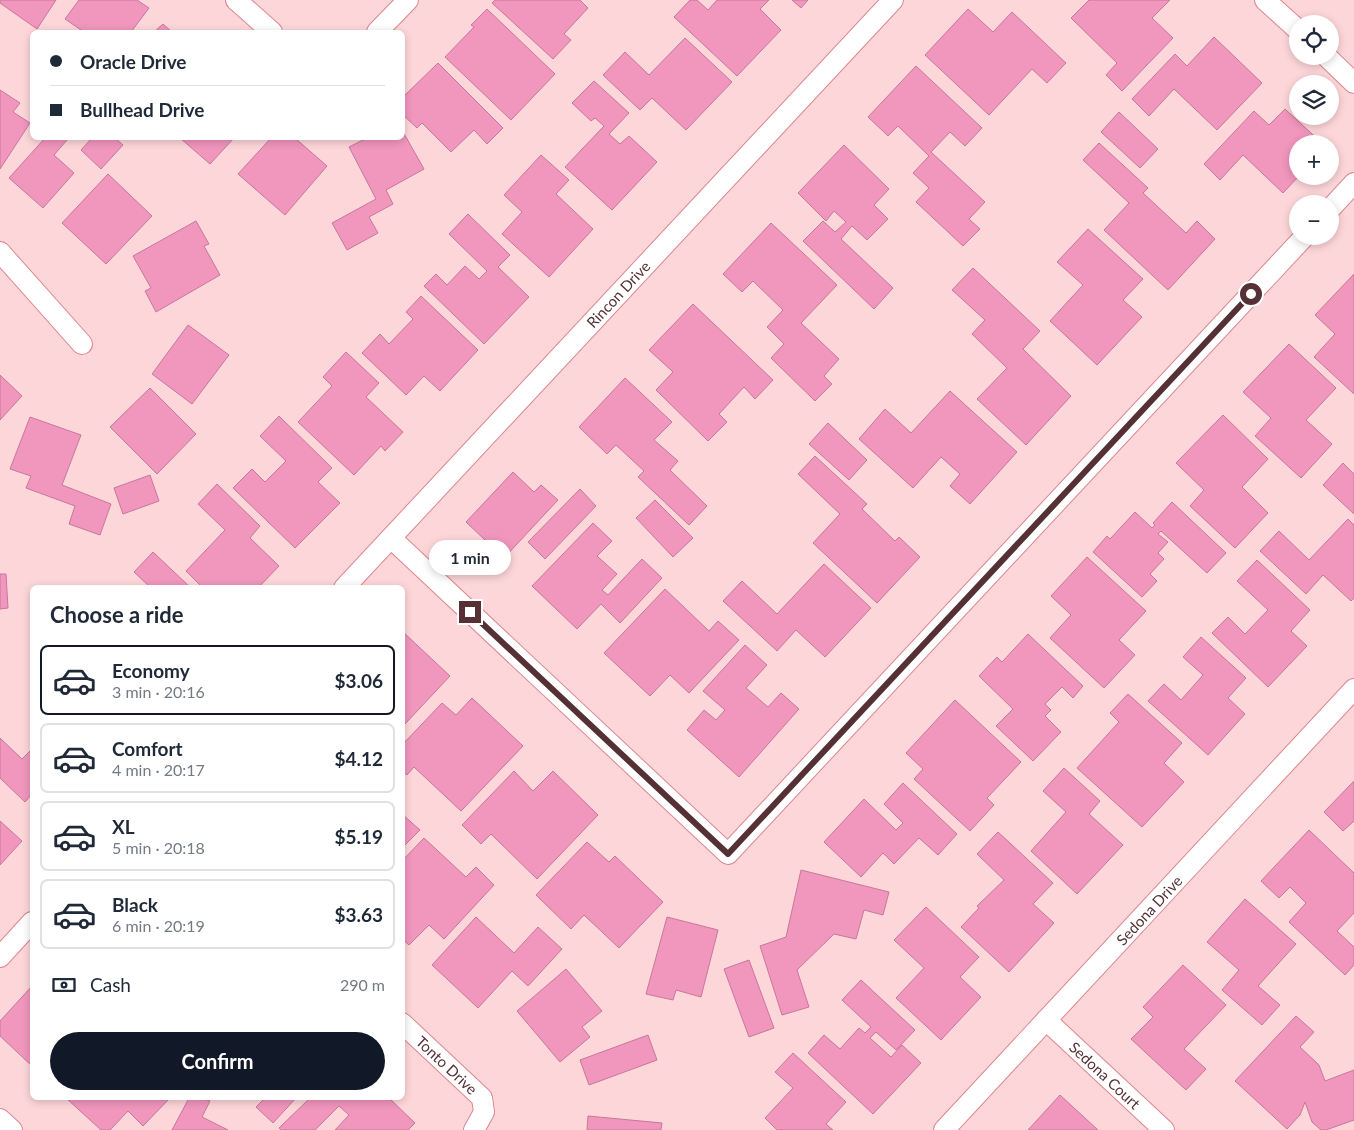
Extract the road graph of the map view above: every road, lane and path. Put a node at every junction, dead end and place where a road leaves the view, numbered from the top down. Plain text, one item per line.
1 (236, 0) edge
2 (408, 0) edge
3 (893, 0) edge
4 (1266, 0) edge
5 (1289, 22) edge
6 (270, 30) edge
7 (379, 30) edge
8 (1335, 65) edge
9 (1354, 83) edge
10 (1354, 183) edge
11 (1339, 199) edge
12 (1297, 245) edge
13 (0, 252) edge
14 (82, 344) dead end
15 (390, 538) junction
16 (347, 585) edge
17 (1354, 689) edge
18 (30, 924) edge
19 (0, 957) edge
20 (1046, 1020) junction
21 (405, 1026) edge
22 (0, 1119) edge
23 (12, 1130) edge
24 (474, 1130) edge
25 (944, 1130) edge
26 (1164, 1130) edge

1 - 6 street
2 - 7 street
3 - 15 street, Rincon Drive
4 - 5 street
8 - 9 street
10 - 11 street
12 - 15 street
13 - 14 street
15 - 16 street, Rincon Drive
17 - 20 street, Sedona Drive
18 - 19 street
20 - 25 street, Sedona Drive
20 - 26 street, Sedona Court
21 - 24 street, Tonto Drive
22 - 23 street

